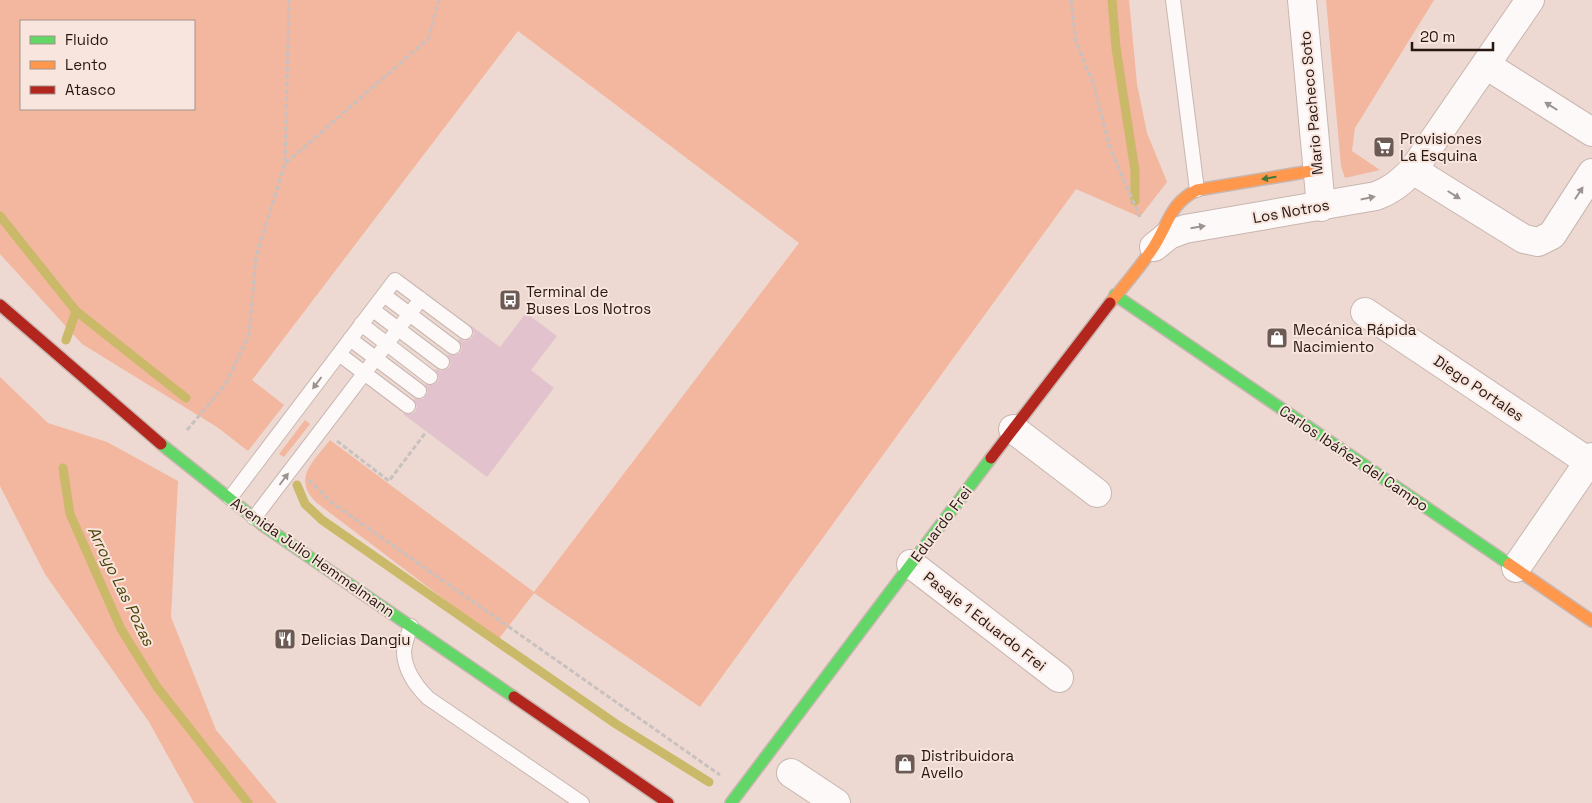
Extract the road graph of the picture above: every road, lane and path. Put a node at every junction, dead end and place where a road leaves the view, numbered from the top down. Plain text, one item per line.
1 (289, 0) edge
2 (439, 0) edge
3 (1071, 0) edge
4 (1173, 0) edge
5 (1302, 0) edge
6 (1530, 0) edge
7 (1486, 65) junction
8 (1592, 132) edge
9 (285, 163) junction
10 (1317, 170) junction
11 (1413, 170) junction
12 (1592, 173) edge
13 (1197, 190) junction
14 (1321, 207) junction
15 (1154, 247) junction
16 (384, 295) junction
17 (1116, 295) junction
18 (421, 299) junction
19 (0, 305) edge
20 (373, 310) junction
21 (1365, 312) dead end
22 (410, 314) junction
23 (362, 324) junction
24 (398, 328) junction
25 (464, 332) dead end
26 (350, 339) junction
27 (387, 344) junction
28 (453, 347) dead end
29 (339, 354) junction
30 (376, 358) junction
31 (442, 362) dead end
32 (364, 373) junction
33 (430, 376) dead end
34 (419, 392) dead end
35 (408, 406) dead end
36 (1013, 429) junction
37 (426, 432) dead end
38 (333, 438) dead end
39 (168, 450) junction
40 (1591, 461) edge
41 (305, 475) dead end
42 (1097, 493) dead end
43 (230, 498) junction
44 (254, 518) junction
45 (911, 564) junction
46 (1516, 568) junction
47 (1592, 621) edge
48 (411, 626) junction
49 (1059, 678) dead end
50 (792, 774) dead end
51 (741, 790) junction
52 (582, 803) edge
53 (668, 803) edge
54 (732, 803) edge
55 (836, 803) edge

1 - 9 path
2 - 9 path
3 - 15 path
4 - 13 lane
5 - 10 street, Mario Pacheco Soto
6 - 7 street, Los Notros
8 -> 7 street
7 - 11 street, Los Notros
9 - 39 path
10 -> 13 main road
10 - 14 street, Mario Pacheco Soto
11 -> 12 street
14 -> 11 street, Los Notros
13 - 15 main road
15 -> 14 street, Los Notros
15 - 17 main road, Eduardo Frei
16 - 18 lane
16 - 20 lane
16 - 22 lane
17 - 36 main road, Eduardo Frei
17 - 46 main road, Carlos Ibáñez del Campo
18 - 22 lane
18 - 25 lane
19 - 39 main road, Avenida Julio Hemmelmann
20 - 23 lane
20 - 24 lane
21 - 40 street, Diego Portales
22 - 24 lane
22 - 28 lane
23 - 26 lane
23 - 27 lane
24 - 27 lane
24 - 31 lane
26 - 29 lane
26 - 30 lane
27 - 30 lane
27 - 33 lane
29 - 32 lane
29 -> 43 lane
30 - 32 lane
30 - 34 lane
32 - 35 lane
44 -> 32 lane
36 - 42 street
36 - 45 main road, Eduardo Frei
37 - 38 path
39 - 43 main road, Avenida Julio Hemmelmann
40 - 46 street
41 - 51 path
43 - 44 main road, Avenida Julio Hemmelmann
44 - 48 main road, Avenida Julio Hemmelmann
45 - 49 street, Pasaje 1 Eduardo Frei
45 - 51 main road, Eduardo Frei
46 - 47 main road, Carlos Ibáñez del Campo
48 - 52 lane
48 - 53 main road, Avenida Julio Hemmelmann
50 - 55 street
51 - 54 main road, Eduardo Frei

